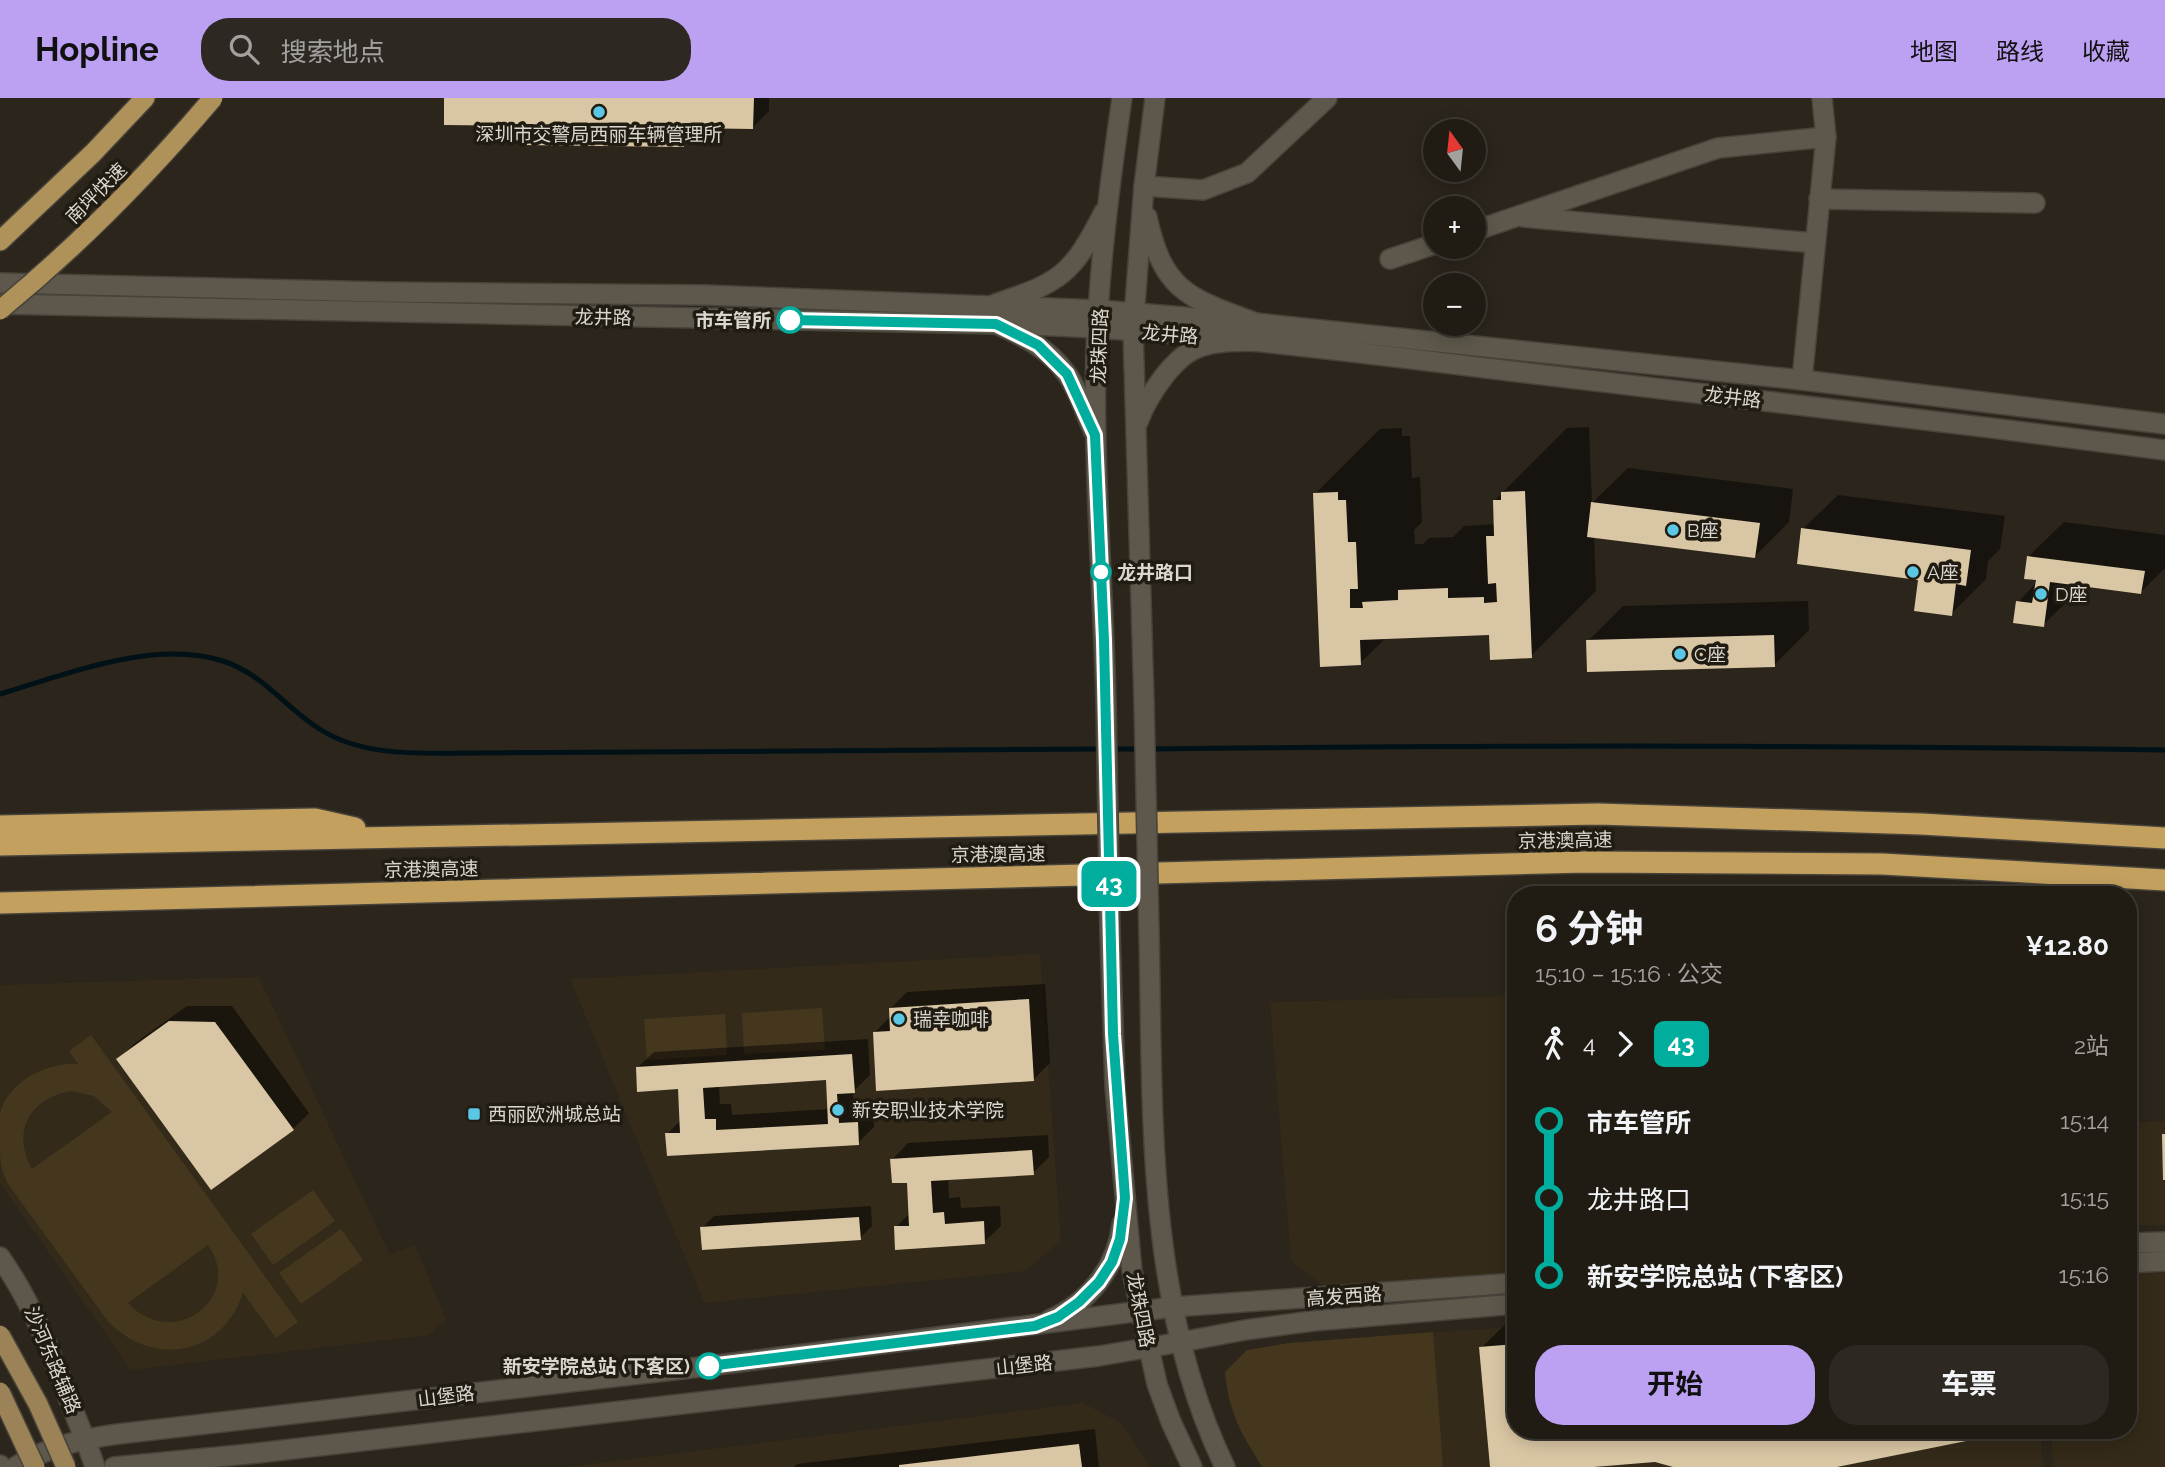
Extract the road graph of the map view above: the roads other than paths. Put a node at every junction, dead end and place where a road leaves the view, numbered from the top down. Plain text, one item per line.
1 (145, 98) edge
2 (213, 98) edge
3 (1122, 98) edge
4 (1155, 98) edge
5 (1327, 98) edge
6 (1822, 98) edge
7 (1826, 137) junction
8 (1144, 186) junction
9 (1819, 200) junction
10 (1108, 202) junction
11 (2035, 203) dead end
12 (1515, 216) junction
13 (1486, 227) edge
14 (0, 241) edge
15 (1815, 243) junction
16 (1423, 248) edge
17 (1390, 259) dead end
18 (0, 283) edge
19 (0, 304) edge
20 (0, 310) edge
21 (995, 314) junction
22 (1099, 319) junction
23 (1133, 321) junction
24 (1258, 332) junction
25 (1802, 380) junction
26 (2165, 424) edge
27 (1095, 435) junction
28 (1136, 444) junction
29 (2165, 450) edge
30 (0, 826) edge
31 (395, 836) junction
32 (2165, 838) edge
33 (0, 845) edge
34 (2165, 880) edge
35 (0, 903) edge
36 (1125, 1198) junction
37 (2165, 1242) edge
38 (2137, 1243) edge
39 (0, 1257) edge
40 (2165, 1261) edge
41 (2137, 1263) edge
42 (1507, 1284) edge
43 (1507, 1305) edge
44 (1173, 1307) junction
45 (1140, 1311) junction
46 (1035, 1326) junction
47 (0, 1335) edge
48 (1181, 1342) junction
49 (1148, 1348) junction
50 (0, 1392) edge
51 (86, 1438) junction
52 (258, 1453) junction
53 (15, 1467) edge
54 (36, 1467) edge
55 (66, 1467) edge
56 (95, 1467) edge
57 (114, 1467) edge
58 (220, 1467) edge
59 (1192, 1467) edge
60 (1224, 1467) edge

1 - 14 highway, 南坪快速
2 - 20 highway, 南坪快速, bridge
3 - 10 street, 龙珠四路
4 - 8 street, 龙珠四路
5 - 8 street
6 - 7 street
7 - 9 street
7 - 12 street
8 - 23 street, 龙珠四路
8 - 24 street
9 - 11 street
9 - 15 street
10 - 21 street
10 - 22 street, 龙珠四路
12 - 13 street
12 - 15 street
15 - 25 street
16 - 17 street
18 - 21 street, 龙井路
19 - 21 street, 龙井路
21 - 22 street, 龙井路
21 - 27 street
22 - 23 street, 龙井路
22 - 27 street, 龙珠四路
23 - 24 street, 龙井路
23 - 28 street, 龙珠四路
24 - 25 street, 龙井路
24 - 28 street
24 - 29 street, 龙井路
25 - 26 street, 龙井路
27 - 36 street, 龙珠四路, bridge
28 - 44 street, 龙珠四路, bridge
30 - 31 highway
31 - 32 highway, 京港澳高速
31 - 33 highway, 京港澳高速
34 - 35 highway, 京港澳高速
36 - 45 street, 龙珠四路
36 - 46 street
37 - 38 street
39 - 51 street, 沙河东路辅路
40 - 41 street
42 - 44 street, 高发西路
43 - 48 street, 高发西路
44 - 45 street, 山堡路
44 - 48 street, 龙珠四路
45 - 46 street, 山堡路
45 - 49 street, 龙珠四路
46 - 51 street, 山堡路
47 - 55 main road, bridge
48 - 49 street, 山堡路
48 - 60 street, 龙珠四路
49 - 52 street, 山堡路
49 - 59 street, 龙珠四路
50 - 54 main road, bridge
51 - 53 street, 山堡路
51 - 56 street, 沙河东路辅路
52 - 57 street, 山堡路
52 - 58 street

